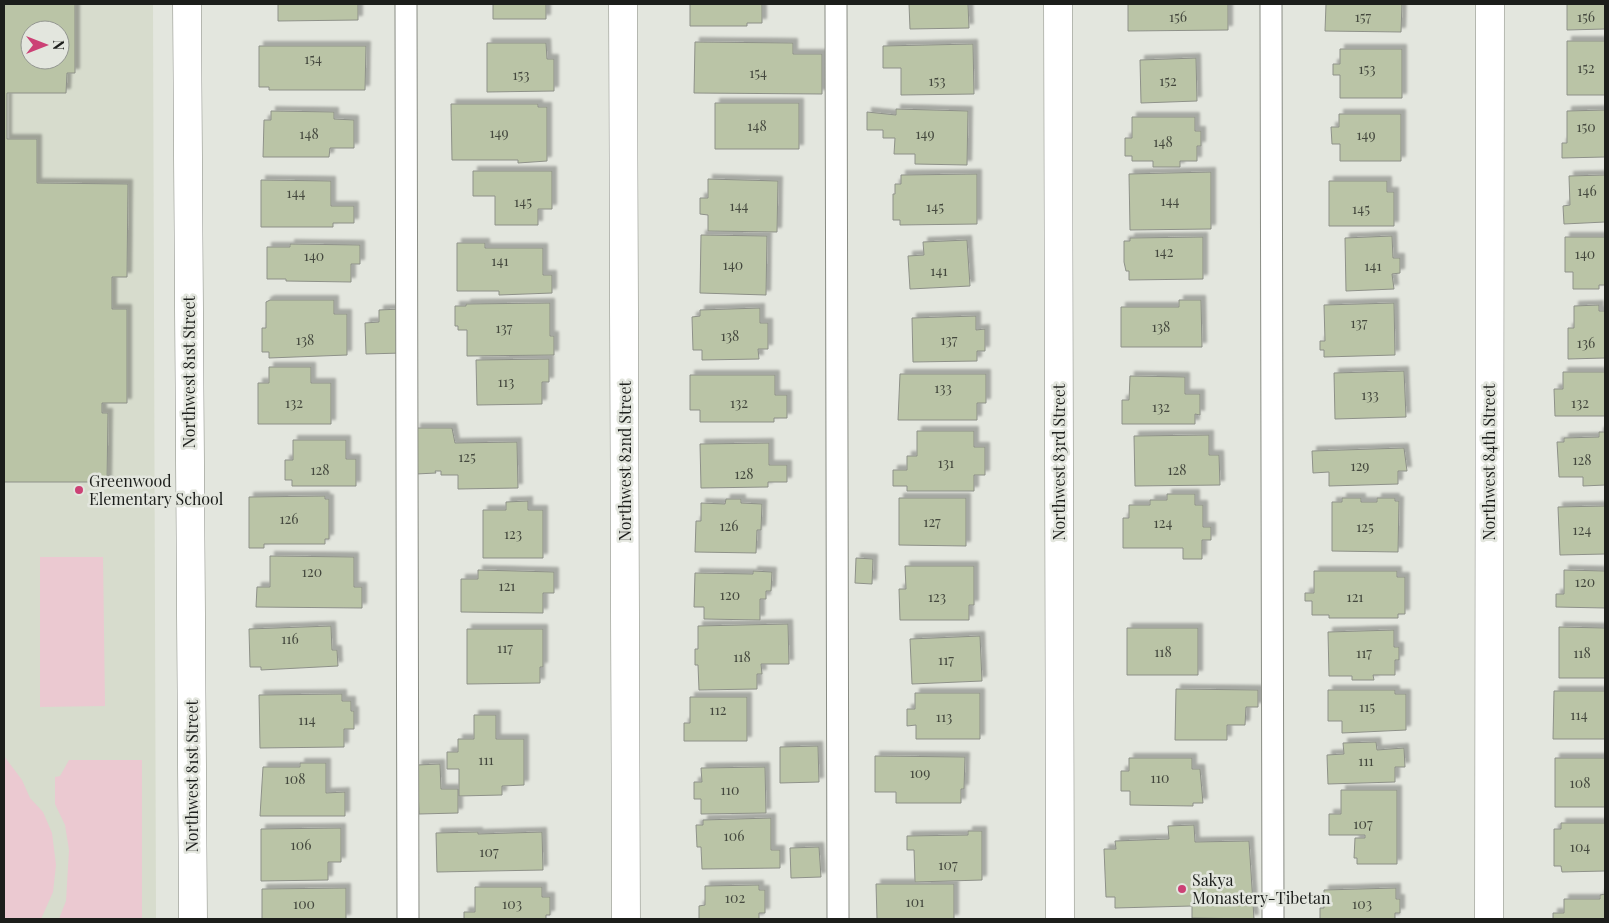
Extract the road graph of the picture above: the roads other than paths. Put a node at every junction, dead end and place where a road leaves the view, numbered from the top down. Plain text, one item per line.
1 (187, 4) edge
2 (406, 4) edge
3 (623, 4) edge
4 (836, 4) edge
5 (1058, 4) edge
6 (1272, 4) edge
7 (1490, 4) edge
8 (193, 919) edge
9 (408, 919) edge
10 (626, 919) edge
11 (838, 919) edge
12 (1060, 919) edge
13 (1273, 919) edge
14 (1489, 919) edge

1 - 8 street, Northwest 81st Street
2 - 9 lane
3 - 10 street, Northwest 82nd Street
4 - 11 lane
5 - 12 street, Northwest 83rd Street
6 - 13 lane
7 - 14 street, Northwest 84th Street

